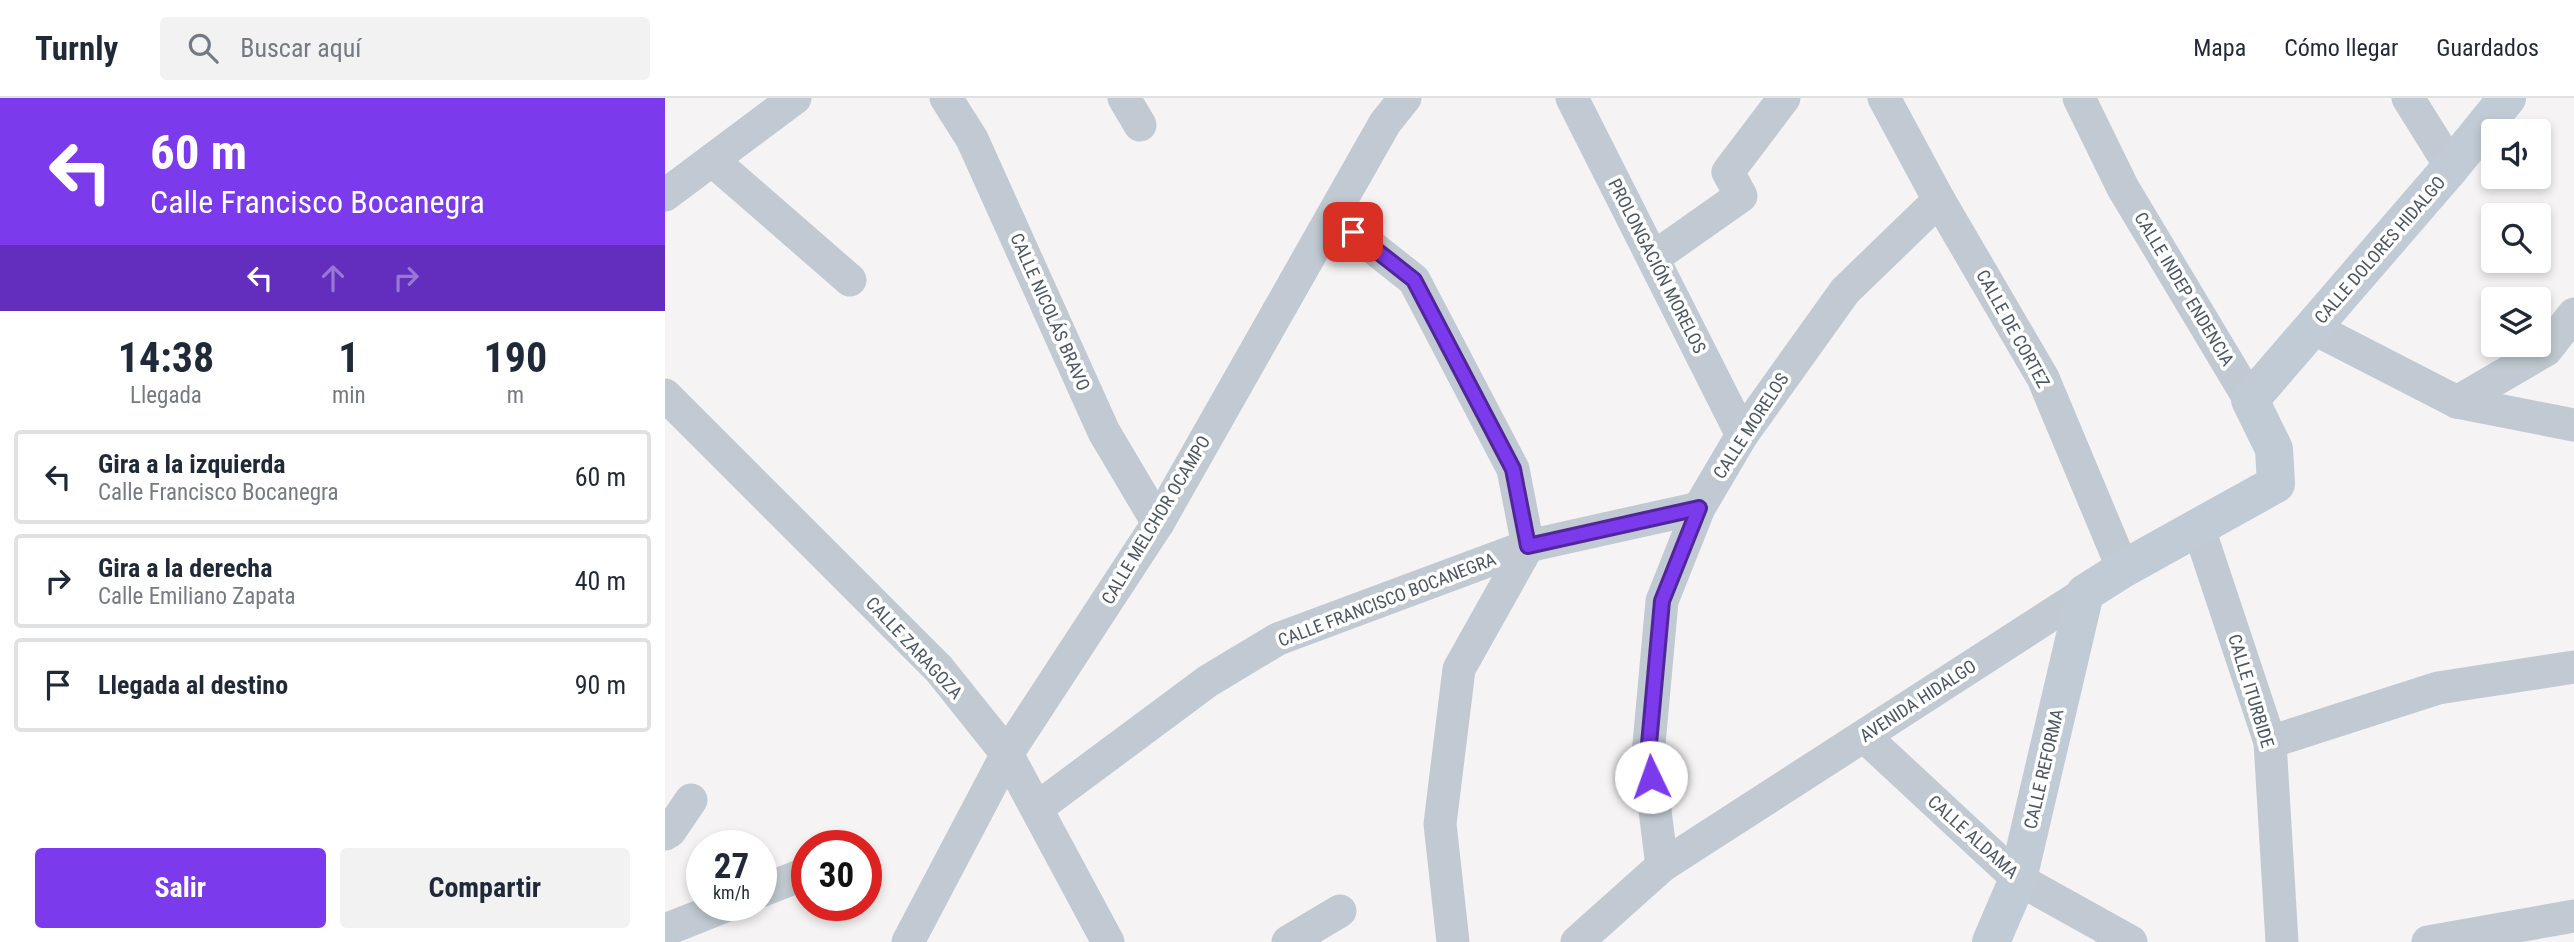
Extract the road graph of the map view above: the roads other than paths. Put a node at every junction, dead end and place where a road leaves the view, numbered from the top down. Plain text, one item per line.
1 (795, 98) edge
2 (946, 98) edge
3 (1405, 98) edge
4 (1572, 98) edge
5 (1784, 98) edge
6 (1884, 98) edge
7 (2079, 98) edge
8 (2408, 98) edge
9 (2507, 98) edge
10 (712, 160) junction
11 (2452, 167) junction
12 (665, 195) edge
13 (1939, 200) junction
14 (1333, 216) junction
15 (1653, 258) junction
16 (850, 279) dead end
17 (2574, 314) edge
18 (2313, 328) junction
19 (665, 395) edge
20 (2250, 400) junction
21 (2457, 402) junction
22 (2574, 425) edge
23 (1742, 435) junction
24 (2276, 484) joint
25 (1699, 508) junction
26 (1158, 523) junction
27 (2199, 529) junction
28 (1528, 546) junction
29 (2123, 569) junction
30 (2085, 593) junction
31 (2574, 667) edge
32 (1864, 736) junction
33 (2270, 742) junction
34 (1007, 754) junction
35 (691, 800) dead end
36 (1037, 808) junction
37 (665, 834) edge
38 (1662, 866) junction
39 (2018, 879) junction
40 (1340, 911) dead end
41 (2574, 915) edge
42 (688, 921) edge
43 (665, 930) edge
44 (908, 942) edge
45 (1108, 942) edge
46 (1288, 942) edge
47 (1453, 942) edge
48 (1577, 942) edge
49 (1991, 942) edge
50 (2131, 942) edge
51 (2282, 942) edge
52 (2428, 942) edge

1 - 10 street
2 - 26 street, CALLE NICOLÁS BRAVO
3 - 14 street, CALLE MELCHOR OCAMPO
4 - 15 street, PROLONGACIÓN MORELOS
5 - 15 street
6 - 13 street, CALLE DE CORTEZ
7 - 20 street, CALLE INDEP ENDENCIA
8 - 11 street
9 - 11 street, CALLE DOLORES HIDALGO
10 - 12 street
10 - 16 street
11 - 18 street, CALLE DOLORES HIDALGO
13 - 23 street, CALLE MORELOS
13 - 29 street, CALLE DE CORTEZ
14 - 26 street, CALLE MELCHOR OCAMPO
14 - 28 street
15 - 23 street, PROLONGACIÓN MORELOS
17 - 21 street
18 - 20 street, CALLE DOLORES HIDALGO
18 - 21 street
19 - 34 street, CALLE ZARAGOZA
20 - 24 street, CALLE INDEP ENDENCIA
21 - 22 street
23 - 25 street, CALLE MORELOS
24 - 27 street, AVENIDA HIDALGO
25 - 28 street, CALLE FRANCISCO BOCANEGRA
25 - 38 street, CALLE MORELOS
26 - 34 street, CALLE MELCHOR OCAMPO
27 - 29 street, AVENIDA HIDALGO
27 - 33 street, CALLE ITURBIDE
28 - 36 street, CALLE FRANCISCO BOCANEGRA
28 - 47 street
29 - 30 street, AVENIDA HIDALGO
30 - 32 street, AVENIDA HIDALGO
30 - 39 street, CALLE REFORMA
31 - 33 street
32 - 38 street, AVENIDA HIDALGO
32 - 39 street, CALLE ALDAMA
33 - 51 street, CALLE ITURBIDE
34 - 36 street, CALLE ZARAGOZA
34 - 44 street, CALLE MELCHOR OCAMPO
35 - 37 street
36 - 45 street, CALLE ZARAGOZA
38 - 48 street, AVENIDA HIDALGO
39 - 49 street, CALLE REFORMA
39 - 50 street, CALLE ALDAMA
40 - 46 street
41 - 52 street
42 - 43 street

